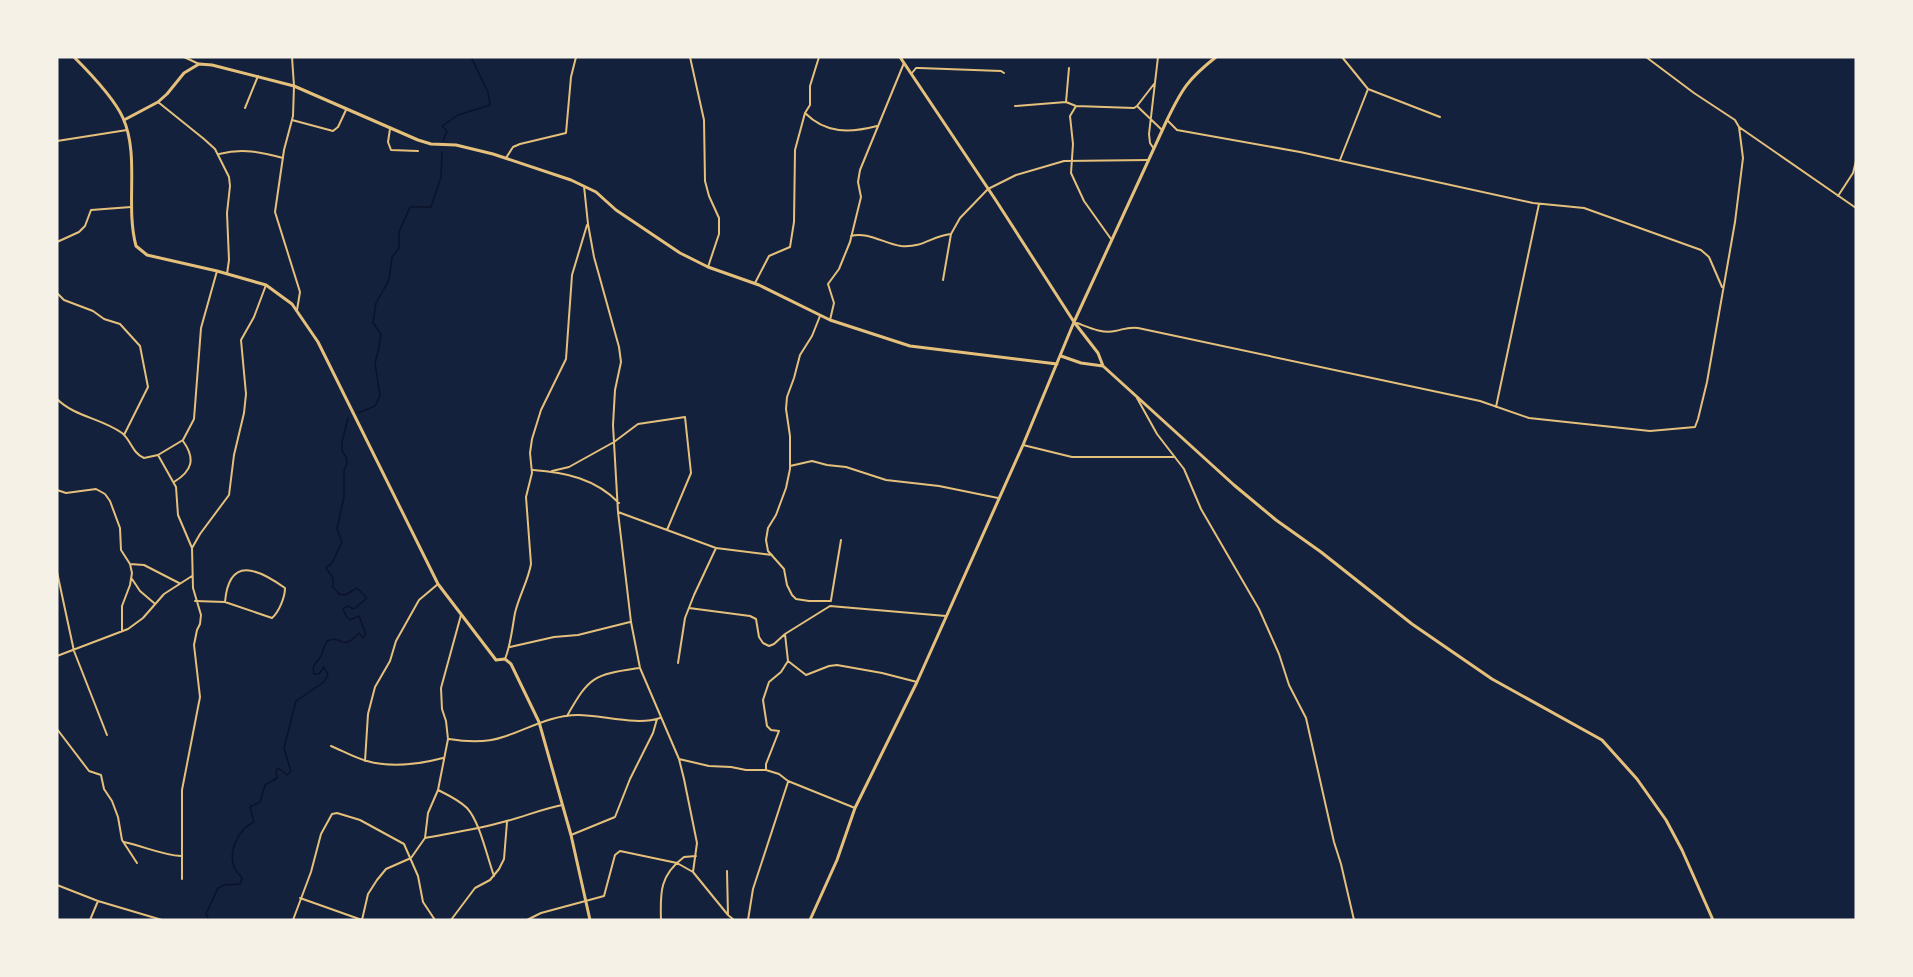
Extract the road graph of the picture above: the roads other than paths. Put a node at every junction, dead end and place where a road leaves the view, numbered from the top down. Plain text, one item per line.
1 (74, 57) edge
2 (184, 57) edge
3 (292, 57) edge
4 (576, 57) edge
5 (690, 57) edge
6 (819, 57) edge
7 (900, 57) edge
8 (1152, 57) edge
9 (1216, 57) edge
10 (1341, 57) edge
11 (1646, 57) edge
12 (1158, 58) edge
13 (904, 63) junction
14 (199, 64) junction
15 (1069, 68) dead end
16 (1004, 73) dead end
17 (911, 75) junction
18 (258, 76) junction
19 (1154, 84) junction
20 (294, 86) junction
21 (1368, 89) junction
22 (158, 102) junction
23 (1066, 102) junction
24 (1015, 106) dead end
25 (1076, 106) junction
26 (1137, 106) junction
27 (245, 108) dead end
28 (346, 110) junction
29 (805, 113) junction
30 (1440, 117) dead end
31 (1150, 119) junction
32 (124, 120) junction
33 (292, 120) junction
34 (1167, 120) junction
35 (877, 126) junction
36 (1739, 128) junction
37 (127, 129) junction
38 (390, 129) junction
39 (1162, 130) junction
40 (57, 141) edge
41 (1154, 149) junction
42 (418, 151) dead end
43 (219, 154) junction
44 (283, 158) junction
45 (506, 158) junction
46 (1149, 160) junction
47 (1072, 161) junction
48 (1340, 161) junction
49 (1856, 161) edge
50 (584, 186) junction
51 (988, 189) junction
52 (1838, 196) junction
53 (1539, 204) junction
54 (131, 207) junction
55 (1856, 208) edge
56 (588, 224) junction
57 (951, 234) junction
58 (852, 236) junction
59 (1112, 240) junction
60 (57, 242) edge
61 (708, 267) junction
62 (217, 271) junction
63 (227, 274) junction
64 (943, 280) dead end
65 (754, 283) junction
66 (266, 285) junction
67 (1722, 289) junction
68 (57, 292) edge
69 (297, 310) junction
70 (820, 316) junction
71 (830, 320) junction
72 (1074, 322) junction
73 (1061, 356) junction
74 (1057, 364) junction
75 (1103, 366) junction
76 (57, 399) edge
77 (1137, 399) junction
78 (1496, 407) junction
79 (124, 435) junction
80 (183, 440) junction
81 (614, 442) junction
82 (1023, 445) junction
83 (158, 455) junction
84 (1175, 457) junction
85 (790, 466) junction
86 (532, 470) junction
87 (552, 471) junction
88 (174, 482) junction
89 (57, 490) edge
90 (999, 498) junction
91 (619, 502) junction
92 (618, 512) junction
93 (667, 530) junction
94 (841, 540) dead end
95 (192, 548) junction
96 (716, 548) junction
97 (772, 555) junction
98 (130, 564) junction
99 (57, 572) edge
100 (192, 576) junction
101 (132, 579) junction
102 (181, 584) junction
103 (438, 584) junction
104 (195, 601) junction
105 (831, 601) junction
106 (225, 602) junction
107 (155, 604) junction
108 (830, 606) junction
109 (689, 608) junction
110 (461, 615) junction
111 (946, 616) junction
112 (631, 622) junction
113 (122, 631) junction
114 (785, 634) junction
115 (510, 647) junction
116 (74, 651) junction
117 (57, 656) edge
118 (505, 659) junction
119 (788, 661) junction
120 (678, 663) dead end
121 (640, 668) junction
122 (917, 682) junction
123 (567, 716) junction
124 (659, 718) junction
125 (539, 722) junction
126 (57, 729) edge
127 (107, 735) dead end
128 (448, 739) junction
129 (331, 746) dead end
130 (443, 758) junction
131 (679, 759) junction
132 (365, 761) junction
133 (766, 770) junction
134 (788, 781) junction
135 (438, 790) junction
136 (563, 805) junction
137 (855, 808) junction
138 (507, 821) junction
139 (478, 828) junction
140 (571, 835) junction
141 (425, 838) junction
142 (124, 842) junction
143 (181, 856) junction
144 (696, 856) junction
145 (411, 858) junction
146 (677, 862) junction
147 (136, 863) dead end
148 (727, 871) dead end
149 (693, 872) junction
150 (494, 876) junction
151 (182, 879) dead end
152 (57, 885) edge
153 (300, 898) junction
154 (98, 901) junction
155 (586, 902) junction
156 (728, 915) junction
157 (90, 920) edge
158 (162, 920) edge
159 (292, 920) edge
160 (362, 920) edge
161 (435, 920) edge
162 (451, 920) edge
163 (527, 920) edge
164 (590, 920) edge
165 (661, 920) edge
166 (734, 920) edge
167 (748, 920) edge
168 (810, 920) edge
169 (1354, 920) edge
170 (1713, 920) edge

1 - 32 street
2 - 14 street
3 - 20 street
4 - 45 street
5 - 61 street
6 - 29 street
7 - 13 street
8 - 12 street
9 - 34 street
10 - 21 street
11 - 36 street
12 - 19 street
13 - 17 street
13 - 35 street
14 - 18 street
14 - 22 street
15 - 23 street
16 - 17 street
17 - 51 street
18 - 20 street
18 - 27 street
19 - 26 street
19 - 31 street
20 - 28 street
20 - 33 street
21 - 30 street
21 - 48 street
22 - 32 street
22 - 43 street
23 - 24 street
23 - 25 street
25 - 26 street
25 - 47 street
26 - 31 street
28 - 33 street
28 - 38 street
29 - 35 street
29 - 65 street
31 - 39 street
31 - 41 street
32 - 37 street
33 - 44 street
34 - 39 street
34 - 48 street
35 - 58 street
36 - 52 street
36 - 67 street
37 - 40 street
37 - 54 street
38 - 42 street
38 - 45 street
39 - 41 street
41 - 46 street
43 - 44 street
43 - 63 street
44 - 69 street
45 - 50 street
46 - 47 street
46 - 59 street
47 - 51 street
47 - 59 street
48 - 53 street
49 - 52 street
50 - 56 street
50 - 61 street
51 - 57 street
51 - 72 street
52 - 55 street
53 - 67 street
53 - 78 street
54 - 60 street
54 - 62 street
56 - 81 street
56 - 86 street
57 - 58 street
57 - 64 street
58 - 71 street
59 - 72 street
61 - 65 street
62 - 63 street
62 - 80 street
63 - 66 street
65 - 70 street
66 - 69 street
66 - 95 street
67 - 78 street
68 - 79 street
69 - 103 street
70 - 71 street
70 - 85 street
71 - 74 street
72 - 73 street
72 - 75 street
72 - 78 street
73 - 74 street
73 - 75 street
74 - 82 street
75 - 77 street
76 - 79 street
77 - 84 street
77 - 170 street
79 - 83 street
80 - 83 street
80 - 88 street
81 - 87 street
81 - 91 street
81 - 93 street
82 - 84 street
82 - 90 street
83 - 88 street
84 - 169 street
85 - 90 street
85 - 97 street
86 - 87 street
86 - 115 street
87 - 91 street
88 - 95 street
89 - 98 street
90 - 111 street
91 - 92 street
92 - 93 street
92 - 112 street
93 - 96 street
94 - 105 street
95 - 100 street
96 - 97 street
96 - 109 street
97 - 105 street
98 - 101 street
98 - 102 street
99 - 116 street
100 - 102 street
100 - 104 street
101 - 107 street
101 - 113 street
102 - 107 street
103 - 110 street
103 - 132 street
104 - 106 street
104 - 143 street
105 - 108 street
106 - 106 street
107 - 113 street
108 - 111 street
108 - 114 street
109 - 114 street
109 - 120 street
110 - 118 street
110 - 128 street
111 - 122 street
112 - 115 street
112 - 121 street
113 - 116 street
114 - 119 street
115 - 118 street
116 - 117 street
116 - 127 street
118 - 125 street
119 - 122 street
119 - 133 street
121 - 123 street
121 - 124 street
122 - 137 street
123 - 124 street
123 - 125 street
124 - 131 street
124 - 140 street
125 - 128 street
125 - 136 street
126 - 142 street
128 - 130 street
129 - 132 street
130 - 132 street
130 - 135 street
131 - 133 street
131 - 144 street
133 - 134 street
134 - 137 street
134 - 167 street
135 - 139 street
135 - 141 street
136 - 138 street
136 - 140 street
137 - 168 street
138 - 139 street
138 - 150 street
139 - 141 street
139 - 150 street
140 - 155 street
141 - 145 street
142 - 143 street
142 - 147 street
143 - 151 street
144 - 146 street
144 - 149 street
145 - 153 street
145 - 160 street
145 - 161 street
146 - 149 street
146 - 155 street
146 - 165 street
148 - 156 street
149 - 156 street
150 - 162 street
152 - 154 street
153 - 159 street
153 - 160 street
154 - 157 street
154 - 158 street
155 - 163 street
155 - 164 street
156 - 166 street

